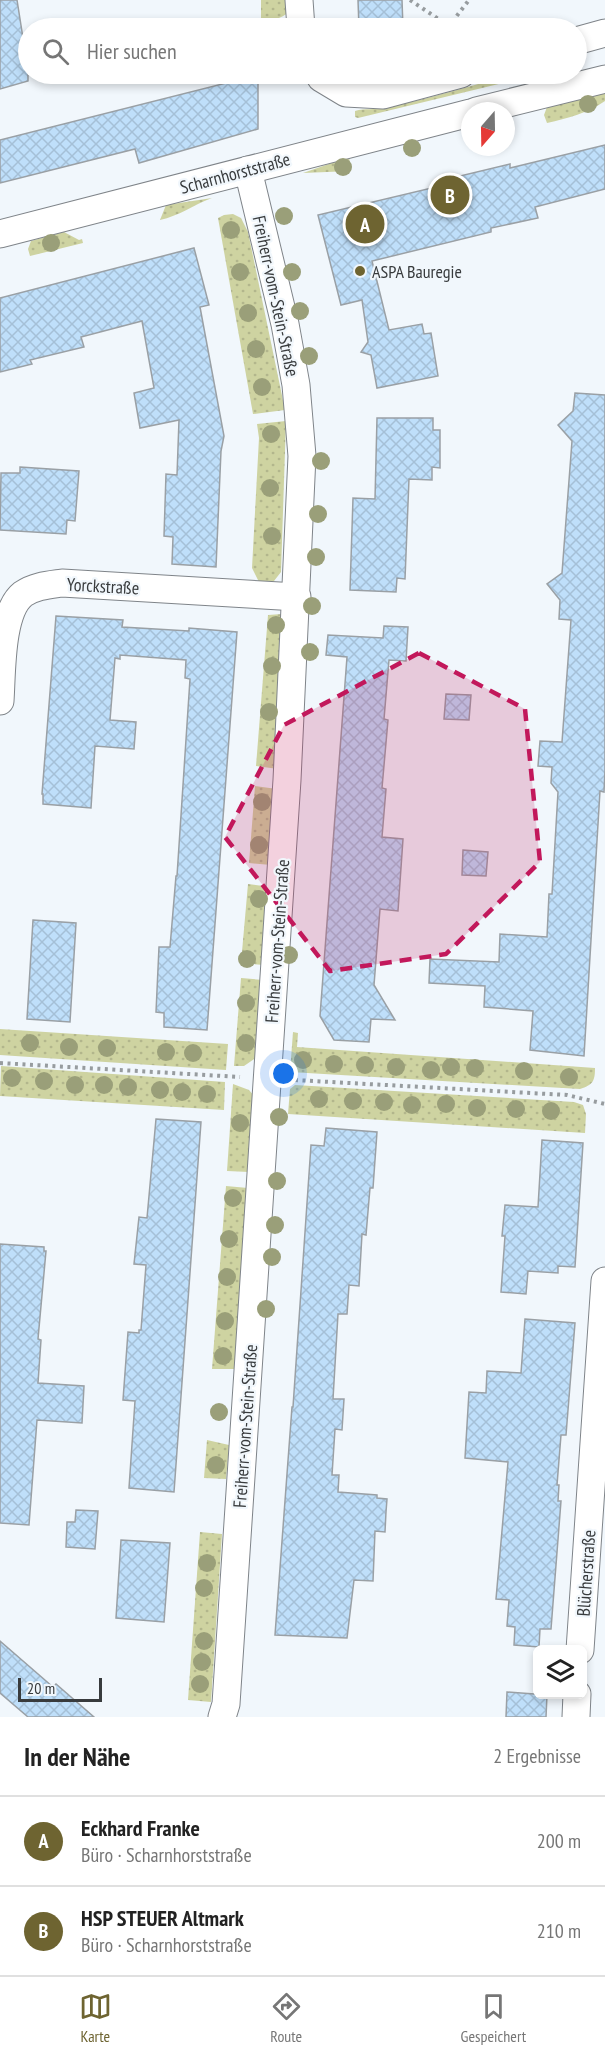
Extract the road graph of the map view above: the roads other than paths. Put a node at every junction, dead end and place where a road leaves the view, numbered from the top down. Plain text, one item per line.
1 (299, 0) edge
2 (300, 18) edge
3 (605, 33) edge
4 (587, 38) edge
5 (605, 79) edge
6 (587, 83) edge
7 (331, 84) edge
8 (424, 84) edge
9 (585, 84) edge
10 (512, 102) edge
11 (461, 114) edge
12 (248, 170) junction
13 (0, 234) edge
14 (297, 597) junction
15 (0, 701) edge
16 (605, 1281) edge
17 (580, 1645) edge
18 (577, 1699) edge
19 (222, 1717) edge
20 (576, 1717) edge

1 - 2 street
3 - 4 street
5 - 6 street
7 - 8 street
9 - 10 street
11 - 12 street, Scharnhorststraße
12 - 13 street, Scharnhorststraße
12 - 14 street, Freiherr-vom-Stein-Straße
14 - 15 street, Yorckstraße
14 - 19 street, Freiherr-vom-Stein-Straße
16 - 17 street, Blücherstraße
18 - 20 street

